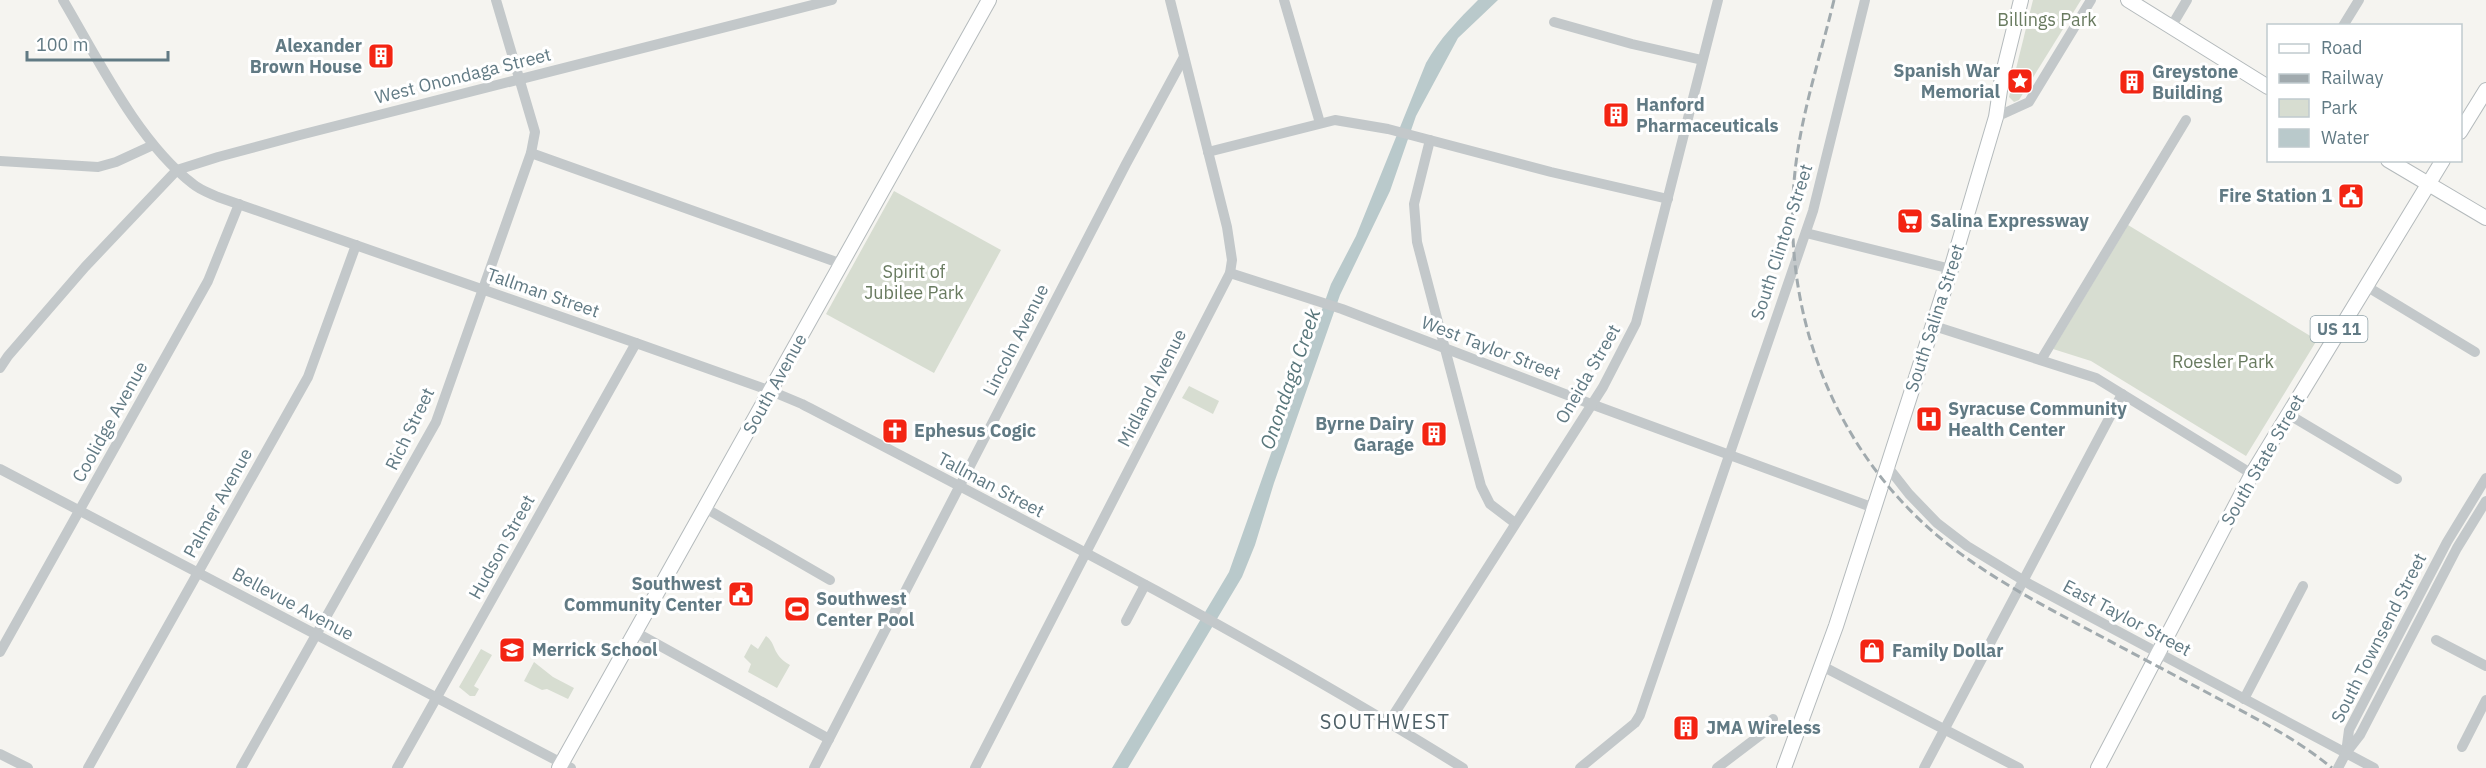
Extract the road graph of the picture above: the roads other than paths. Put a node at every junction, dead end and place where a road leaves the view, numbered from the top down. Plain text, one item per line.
1 (63, 0) edge
2 (496, 0) edge
3 (832, 0) edge
4 (989, 0) edge
5 (1170, 0) edge
6 (1284, 0) edge
7 (1718, 0) edge
8 (1865, 0) edge
9 (2021, 0) edge
10 (2091, 0) edge
11 (2128, 0) edge
12 (2187, 0) edge
13 (2359, 0) edge
14 (1554, 22) dead end
15 (2344, 24) edge
16 (2171, 27) junction
17 (1184, 57) junction
18 (1702, 60) junction
19 (520, 79) junction
20 (2267, 86) edge
21 (2486, 90) edge
22 (1996, 117) junction
23 (2186, 120) dead end
24 (1320, 123) junction
25 (2462, 129) edge
26 (1430, 140) junction
27 (153, 145) junction
28 (1208, 152) junction
29 (531, 153) junction
30 (0, 161) edge
31 (2391, 162) edge
32 (2442, 162) edge
33 (177, 170) junction
34 (2427, 185) junction
35 (1668, 199) junction
36 (239, 204) junction
37 (2486, 218) edge
38 (1806, 233) junction
39 (356, 244) junction
40 (842, 264) junction
41 (1952, 269) junction
42 (1230, 273) junction
43 (2366, 286) junction
44 (483, 290) junction
45 (1934, 326) junction
46 (636, 343) junction
47 (1445, 349) junction
48 (2475, 352) dead end
49 (2041, 360) junction
50 (0, 368) edge
51 (771, 391) junction
52 (2122, 394) junction
53 (1591, 405) junction
54 (2288, 414) junction
55 (1728, 455) junction
56 (1887, 466) junction
57 (0, 469) edge
58 (2252, 474) junction
59 (2486, 478) edge
60 (2397, 479) dead end
61 (960, 486) junction
62 (2486, 501) edge
63 (705, 508) junction
64 (1874, 508) junction
65 (79, 511) junction
66 (2461, 520) junction
67 (1515, 523) junction
68 (2471, 526) junction
69 (1085, 553) junction
70 (198, 572) junction
71 (830, 580) dead end
72 (2024, 581) junction
73 (1145, 585) junction
74 (2303, 586) dead end
75 (1126, 621) dead end
76 (2403, 623) junction
77 (2414, 630) junction
78 (635, 632) junction
79 (316, 634) junction
80 (2436, 640) dead end
81 (0, 652) edge
82 (2158, 654) junction
83 (1822, 666) junction
84 (2486, 666) edge
85 (437, 698) junction
86 (2244, 699) junction
87 (2486, 700) edge
88 (1773, 719) dead end
89 (1389, 722) junction
90 (1945, 729) junction
91 (829, 739) junction
92 (2462, 747) dead end
93 (2346, 753) junction
94 (0, 754) edge
95 (564, 766) edge
96 (28, 768) edge
97 (88, 768) edge
98 (241, 768) edge
99 (398, 768) edge
100 (814, 768) edge
101 (975, 768) edge
102 (1462, 768) edge
103 (1580, 768) edge
104 (1717, 768) edge
105 (1784, 768) edge
106 (1924, 768) edge
107 (2019, 768) edge
108 (2098, 768) edge
109 (2338, 768) edge
110 (2374, 768) edge

1 - 27 street
2 - 19 street, Rich Street
3 - 19 street, West Onondaga Street
4 - 40 main road, South Avenue
5 - 17 street, Midland Avenue
6 - 24 street
7 - 18 street, Oneida Street
8 - 38 street, South Clinton Street
9 - 22 main road, South Salina Street
10 - 22 street
11 - 16 main road
12 - 16 street
13 - 15 street
14 - 18 street
16 - 20 main road
17 - 28 street, Midland Avenue
17 - 61 street, Lincoln Avenue
18 - 35 street, Oneida Street
19 - 29 street, Rich Street
19 - 33 street, West Onondaga Street
21 - 25 main road
22 - 41 main road, South Salina Street
23 - 49 street
24 - 26 street
24 - 28 street
26 - 35 street
26 - 47 street
27 - 30 street
27 - 33 street
28 - 42 street, Midland Avenue
29 - 40 street
29 - 44 street, Rich Street
31 - 34 main road
32 - 34 main road, South State Street / US 11
33 - 36 street, Tallman Street
33 - 50 street
34 - 37 main road
34 - 43 main road, South State Street / US 11
35 - 53 street, Oneida Street
36 - 39 street, Tallman Street
36 - 65 street, Coolidge Avenue
38 - 41 street
38 - 55 street, South Clinton Street
39 - 44 street, Tallman Street
39 - 70 street, Palmer Avenue
40 - 51 main road, South Avenue
41 - 45 main road, South Salina Street
42 - 47 street, West Taylor Street
42 - 69 street, Midland Avenue
43 - 48 street
43 - 54 main road, South State Street / US 11
44 - 46 street, Tallman Street
44 - 79 street, Rich Street
45 - 49 street
45 - 56 main road, South Salina Street
46 - 51 street, Tallman Street
46 - 85 street, Hudson Street
47 - 53 street, West Taylor Street
47 - 67 street
49 - 52 street
51 - 61 street, Tallman Street
51 - 63 main road, South Avenue
52 - 58 street
52 - 72 street
53 - 55 street, West Taylor Street
53 - 67 street, Oneida Street
54 - 58 main road, South State Street / US 11
54 - 60 street
55 - 64 street, West Taylor Street
55 - 103 street, South Clinton Street
56 - 64 main road, South Salina Street
56 - 72 street, East Taylor Street
57 - 65 street, Bellevue Avenue
58 - 82 main road, South State Street / US 11
59 - 66 street, South Townsend Street
61 - 69 street, Tallman Street
61 - 91 street, Lincoln Avenue
62 - 68 street, South Townsend Street
63 - 71 street
63 - 78 main road, South Avenue
64 - 83 main road, South Salina Street
65 - 70 street, Bellevue Avenue
65 - 81 street, Coolidge Avenue
66 - 68 street
66 - 76 street, South Townsend Street
67 - 89 street, Oneida Street
68 - 77 street, South Townsend Street
69 - 73 street, Tallman Street
69 - 101 street, Midland Avenue
70 - 79 street, Bellevue Avenue
70 - 97 street, Palmer Avenue
72 - 82 street, East Taylor Street
72 - 90 street
73 - 75 street
73 - 89 street, Tallman Street
74 - 86 street
76 - 77 street
76 - 93 street, South Townsend Street
77 - 93 street, South Townsend Street
78 - 91 street
78 - 95 main road, South Avenue
79 - 85 street, Bellevue Avenue
79 - 98 street, Rich Street
80 - 84 street
82 - 86 street, East Taylor Street
82 - 108 main road, South State Street / US 11
83 - 90 street
83 - 105 main road, South Salina Street
85 - 95 street, Bellevue Avenue
85 - 99 street, Hudson Street
86 - 93 street, East Taylor Street
87 - 92 street
88 - 104 street
89 - 102 street, Tallman Street
90 - 106 street
90 - 107 street
91 - 100 street, Lincoln Avenue
93 - 109 street
93 - 110 street, East Taylor Street
94 - 96 street

